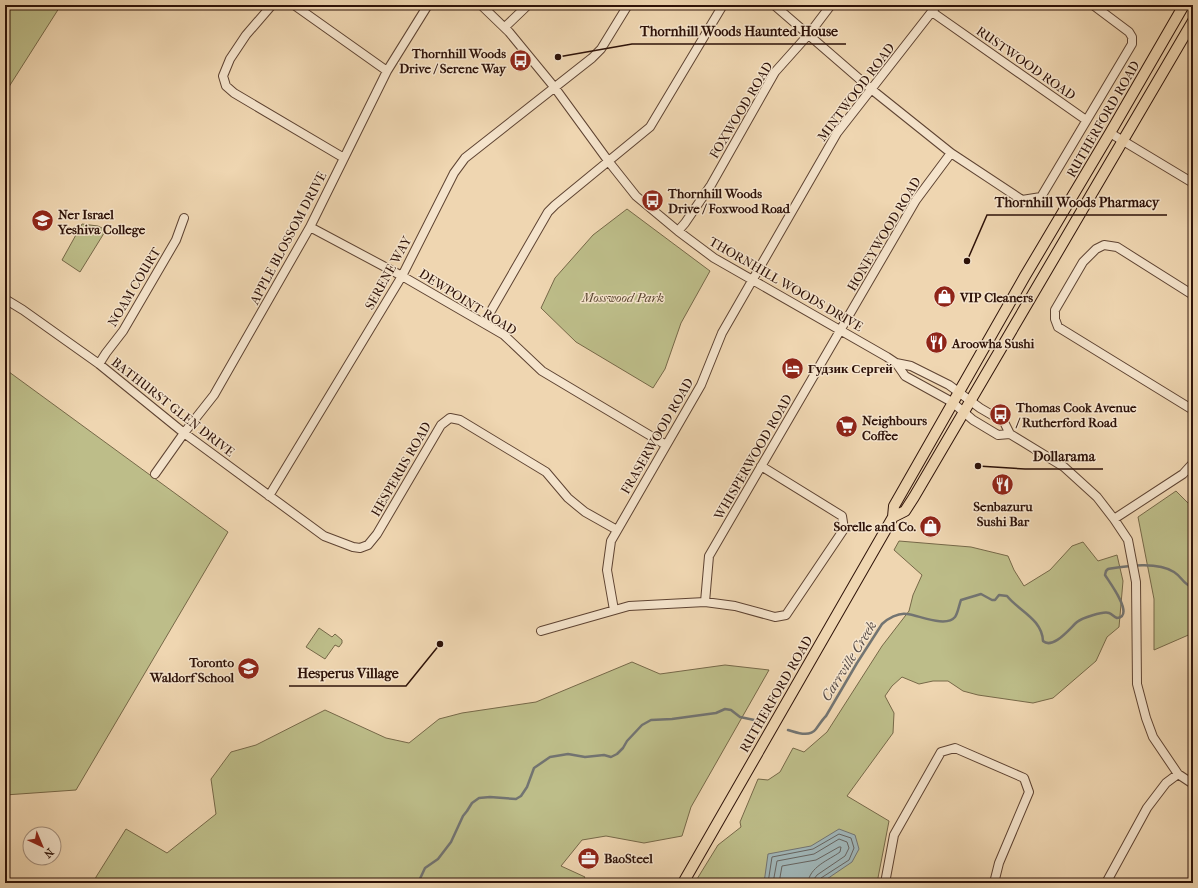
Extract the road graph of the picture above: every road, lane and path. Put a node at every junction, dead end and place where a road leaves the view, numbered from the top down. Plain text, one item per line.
1 (272, 5) edge
2 (294, 5) edge
3 (428, 5) edge
4 (481, 5) edge
5 (528, 5) edge
6 (628, 5) edge
7 (723, 5) edge
8 (774, 5) edge
9 (831, 5) edge
10 (1093, 5) edge
11 (1184, 5) edge
12 (935, 8) edge
13 (1193, 21) edge
14 (505, 27) junction
15 (809, 34) junction
16 (387, 71) junction
17 (555, 88) junction
18 (871, 89) junction
19 (1086, 120) junction
20 (1110, 133) junction
21 (1123, 141) junction
22 (951, 153) junction
23 (344, 158) junction
24 (609, 162) junction
25 (1193, 183) edge
26 (184, 218) dead end
27 (310, 227) junction
28 (678, 231) junction
29 (402, 276) junction
30 (752, 280) junction
31 (1193, 295) edge
32 (5, 299) edge
33 (484, 323) junction
34 (841, 330) junction
35 (896, 363) junction
36 (99, 364) junction
37 (958, 392) junction
38 (970, 401) junction
39 (952, 402) junction
40 (1193, 410) edge
41 (964, 412) junction
42 (184, 433) junction
43 (1010, 434) junction
44 (666, 446) junction
45 (1193, 463) edge
46 (761, 466) junction
47 (155, 474) dead end
48 (269, 496) junction
49 (893, 517) junction
50 (1114, 519) junction
51 (617, 530) junction
52 (324, 536) joint
53 (705, 602) junction
54 (614, 610) junction
55 (541, 631) dead end
56 (1178, 774) junction
57 (1193, 784) edge
58 (683, 883) edge
59 (885, 883) edge
60 (994, 883) edge
61 (1106, 883) edge

1 - 23 street
2 - 16 street
3 - 16 street, APPLE BLOSSOM DRIVE
4 - 14 street, THORNHILL WOODS DRIVE
5 - 14 street
6 - 17 street, SERENE WAY
7 - 24 street
8 - 15 street
9 - 15 street, FOXWOOD ROAD
10 - 19 street
11 - 20 main road, RUTHERFORD ROAD
12 - 18 street, MINTWOOD ROAD
12 - 19 street, RUSTWOOD ROAD
13 - 21 main road, RUTHERFORD ROAD
14 - 17 street, THORNHILL WOODS DRIVE
15 - 18 street
15 - 28 street, FOXWOOD ROAD
16 - 23 street, APPLE BLOSSOM DRIVE
17 - 24 street, THORNHILL WOODS DRIVE
17 - 29 street, SERENE WAY
18 - 22 street
18 - 30 street, MINTWOOD ROAD
19 - 22 street
20 - 21 street
20 - 37 main road, RUTHERFORD ROAD
21 - 25 street
21 - 38 main road, RUTHERFORD ROAD
22 - 34 street, HONEYWOOD ROAD
23 - 27 street, APPLE BLOSSOM DRIVE
24 - 28 street, THORNHILL WOODS DRIVE
24 - 33 street
26 - 36 street, NOAM COURT
27 - 29 street, DEWPOINT ROAD
27 - 42 street, APPLE BLOSSOM DRIVE
28 - 30 street, THORNHILL WOODS DRIVE
29 - 33 street, DEWPOINT ROAD
29 - 48 street, SERENE WAY
30 - 34 street, THORNHILL WOODS DRIVE
30 - 44 street, FRASERWOOD ROAD
31 - 40 street
32 - 36 street, BATHURST GLEN DRIVE
33 - 44 street, DEWPOINT ROAD
34 - 35 street, THORNHILL WOODS DRIVE
34 - 46 street, WHISPERWOOD ROAD
35 - 37 street, THORNHILL WOODS DRIVE
35 - 39 street, THORNHILL WOODS DRIVE
36 - 42 street, BATHURST GLEN DRIVE
37 - 38 street, THORNHILL WOODS DRIVE
37 - 39 main road, RUTHERFORD ROAD
38 - 41 main road, RUTHERFORD ROAD
38 - 43 street, THORNHILL WOODS DRIVE
39 - 41 street, THORNHILL WOODS DRIVE
39 - 49 main road, RUTHERFORD ROAD
41 - 43 street, THORNHILL WOODS DRIVE
41 - 49 main road, RUTHERFORD ROAD
42 - 47 street, APPLE BLOSSOM DRIVE
42 - 48 street, BATHURST GLEN DRIVE
43 - 50 street
44 - 51 street, FRASERWOOD ROAD
45 - 50 street
46 - 53 street, WHISPERWOOD ROAD
46 - 53 street
48 - 52 street, BATHURST GLEN DRIVE
49 - 58 main road, RUTHERFORD ROAD
50 - 56 street
51 - 52 street, HESPERUS ROAD
51 - 54 street, FRASERWOOD ROAD
53 - 54 street
54 - 55 street
56 - 57 street
56 - 61 street
59 - 60 street

